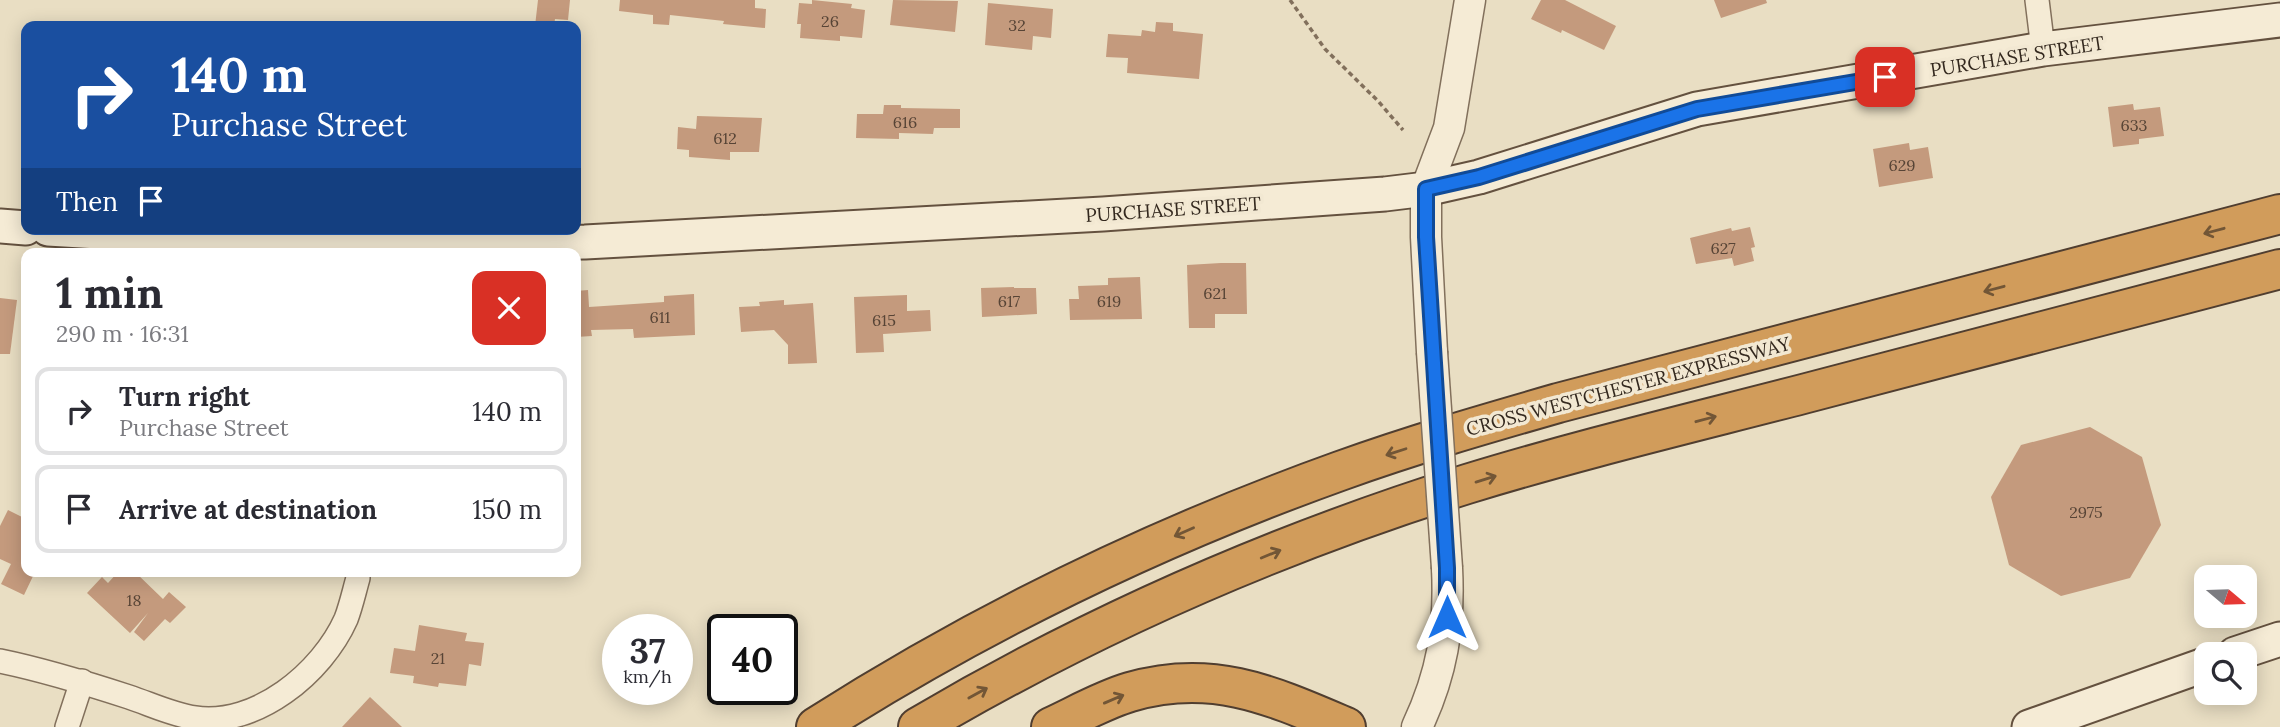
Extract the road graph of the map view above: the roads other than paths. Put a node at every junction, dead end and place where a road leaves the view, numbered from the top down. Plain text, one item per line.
1 (1471, 0) edge
2 (2037, 0) edge
3 (2280, 20) edge
4 (2043, 49) junction
5 (1426, 189) junction
6 (2280, 214) edge
7 (0, 226) edge
8 (21, 228) edge
9 (112, 235) edge
10 (251, 248) edge
11 (2280, 269) edge
12 (358, 577) edge
13 (2280, 639) edge
14 (2257, 647) edge
15 (0, 661) edge
16 (2194, 669) edge
17 (82, 681) junction
18 (67, 727) edge
19 (816, 727) edge
20 (918, 727) edge
21 (1052, 727) edge
22 (1346, 727) edge
23 (1417, 727) edge
24 (2029, 727) edge

1 - 5 street
2 - 4 street
3 - 4 main road, PURCHASE STREET
4 - 5 main road, PURCHASE STREET
5 - 10 main road, PURCHASE STREET
5 - 23 street, bridge
6 -> 19 highway, CROSS WESTCHESTER EXPRESSWAY
7 - 8 main road
9 - 10 main road, PURCHASE STREET
20 -> 11 highway
12 - 17 street
13 - 14 main road
15 - 17 street
16 - 24 main road
17 - 18 street
21 -> 22 highway

